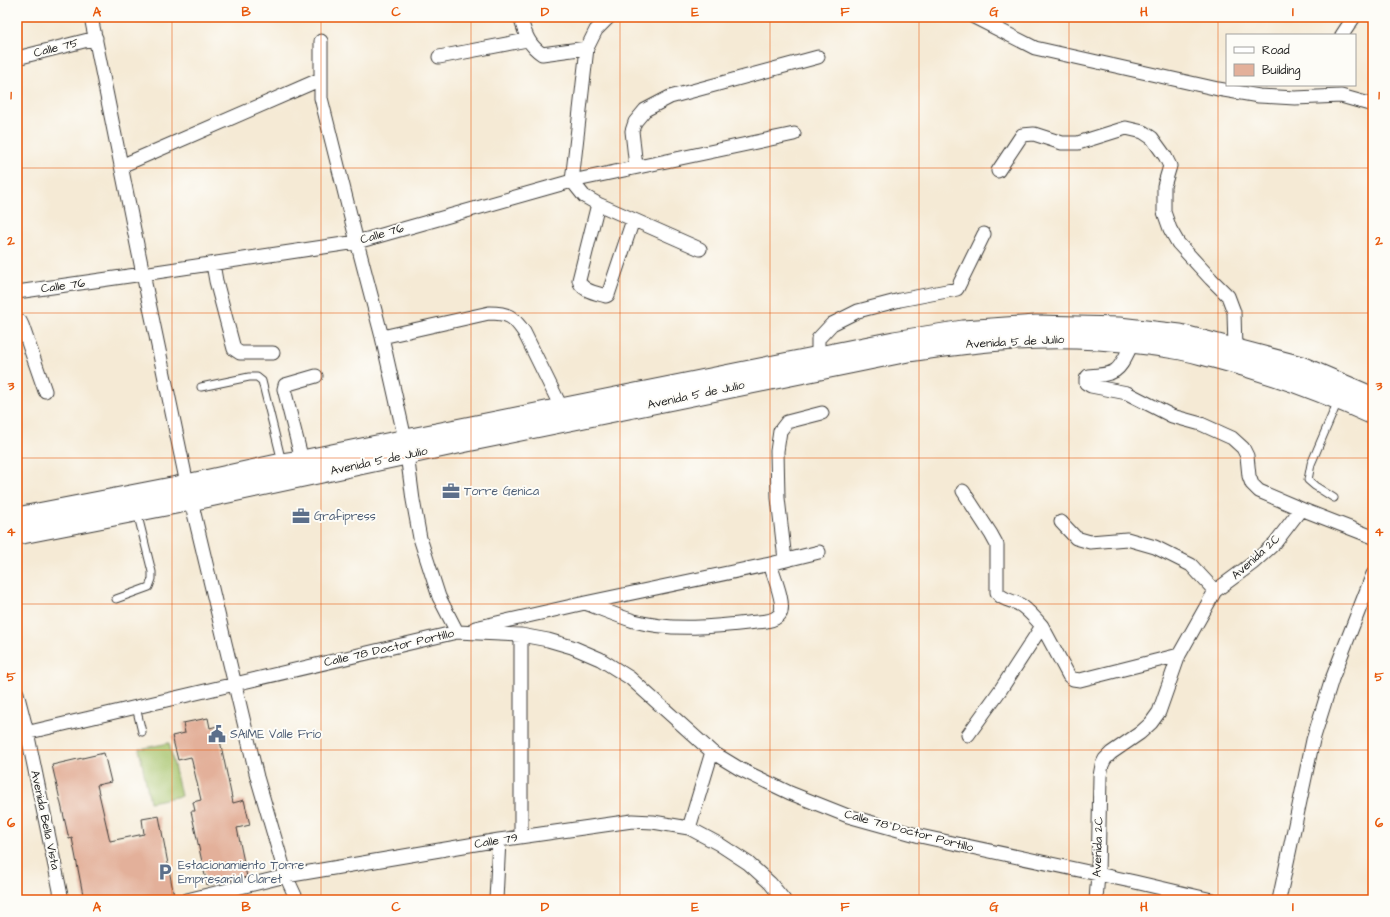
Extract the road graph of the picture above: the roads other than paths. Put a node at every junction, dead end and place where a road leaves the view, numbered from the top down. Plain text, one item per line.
1 (91, 17) edge
2 (520, 17) edge
3 (609, 17) edge
4 (974, 17) edge
5 (1354, 17) edge
6 (1343, 34) edge
7 (96, 38) junction
8 (528, 40) junction
9 (321, 41) dead end
10 (587, 48) junction
11 (439, 57) dead end
12 (818, 57) dead end
13 (17, 58) edge
14 (321, 79) junction
15 (1307, 86) edge
16 (1300, 97) junction
17 (1373, 105) edge
18 (794, 134) dead end
19 (121, 166) junction
20 (636, 167) junction
21 (998, 171) dead end
22 (572, 181) junction
23 (598, 204) junction
24 (633, 220) junction
25 (984, 234) dead end
26 (357, 242) junction
27 (700, 249) dead end
28 (213, 264) junction
29 (143, 274) junction
30 (17, 292) edge
31 (17, 320) edge
32 (382, 337) junction
33 (1132, 344) junction
34 (1235, 349) junction
35 (273, 353) dead end
36 (818, 356) junction
37 (316, 376) dead end
38 (200, 387) dead end
39 (45, 391) dead end
40 (1373, 397) edge
41 (1339, 399) junction
42 (561, 407) junction
43 (822, 413) dead end
44 (1373, 415) edge
45 (406, 447) junction
46 (302, 460) junction
47 (282, 462) junction
48 (963, 491) dead end
49 (189, 492) junction
50 (1334, 498) dead end
51 (1301, 509) junction
52 (136, 511) junction
53 (17, 516) edge
54 (1061, 522) dead end
55 (17, 535) edge
56 (1373, 537) edge
57 (819, 552) dead end
58 (785, 560) junction
59 (770, 564) junction
60 (1373, 574) edge
61 (1215, 591) junction
62 (116, 599) dead end
63 (585, 603) junction
64 (1042, 626) junction
65 (457, 632) junction
66 (521, 635) junction
67 (1179, 655) junction
68 (235, 684) junction
69 (17, 693) edge
70 (136, 706) junction
71 (142, 732) dead end
72 (22, 733) edge
73 (968, 736) dead end
74 (712, 752) junction
75 (689, 828) junction
76 (520, 837) junction
77 (499, 840) junction
78 (1098, 874) junction
79 (286, 876) junction
80 (62, 900) edge
81 (187, 900) edge
82 (298, 900) edge
83 (496, 900) edge
84 (784, 900) edge
85 (1096, 900) edge
86 (1212, 900) edge
87 (1279, 900) edge

1 - 7 street
2 - 8 street
3 - 10 street
4 - 16 street
5 - 6 street
7 - 13 street, Calle 75
7 - 19 street
8 - 10 street
8 - 11 street
9 - 14 street
10 - 22 street
12 - 20 street
14 - 19 street
14 - 26 street
15 - 16 street
16 - 17 street
18 - 20 street, Calle 76
19 - 29 street
20 - 22 street, Calle 76
21 - 34 street
22 - 23 street
22 - 26 street, Calle 76
23 - 24 street
23 - 24 street
24 - 27 street
25 - 36 street
26 - 28 street, Calle 76
26 - 32 street
28 - 29 street, Calle 76
28 - 35 street
29 - 30 street, Calle 76
29 - 49 street
31 - 39 street
32 - 42 street
32 - 45 street
33 - 41 main road, Avenida 5 de Julio
33 - 45 main road, Avenida 5 de Julio
33 - 51 street
34 - 36 main road, Avenida 5 de Julio
34 - 40 main road, Avenida 5 de Julio
36 - 42 main road, Avenida 5 de Julio
37 - 46 street
38 - 47 lane
41 - 44 main road, Avenida 5 de Julio
41 - 50 lane
42 - 45 main road, Avenida 5 de Julio
43 - 58 street
45 - 46 main road, Avenida 5 de Julio
45 - 49 main road, Avenida 5 de Julio
45 - 65 street
46 - 47 main road, Avenida 5 de Julio
47 - 49 main road, Avenida 5 de Julio
48 - 64 street
49 - 52 main road, Avenida 5 de Julio
49 - 53 main road, Avenida 5 de Julio
49 - 68 street
51 - 56 street
51 - 61 street, Avenida 2C
52 - 55 main road, Avenida 5 de Julio
52 - 62 lane
54 - 61 street
57 - 58 street
58 - 59 street
59 - 63 street
59 - 63 street
60 - 87 street
61 - 67 street, Avenida 2C
63 - 65 street
64 - 67 street
64 - 73 street
65 - 66 street, Calle 78 Doctor Portillo
65 - 68 street, Calle 78 Doctor Portillo
66 - 74 street, Calle 78 Doctor Portillo
66 - 76 street
67 - 78 street, Avenida 2C
68 - 70 street, Calle 78 Doctor Portillo
68 - 79 street
69 - 72 street, Avenida Bella Vista
70 - 71 lane
70 - 72 street, Calle 78 Doctor Portillo
72 - 80 street, Avenida Bella Vista
74 - 75 street
74 - 78 street, Calle 78 Doctor Portillo
75 - 76 street, Calle 79
75 - 84 street, Calle 79
76 - 77 street, Calle 79
77 - 79 street, Calle 79
77 - 83 street
78 - 85 street, Avenida 2C
78 - 86 street, Calle 78 Doctor Portillo
79 - 81 street, Calle 79
79 - 82 street

